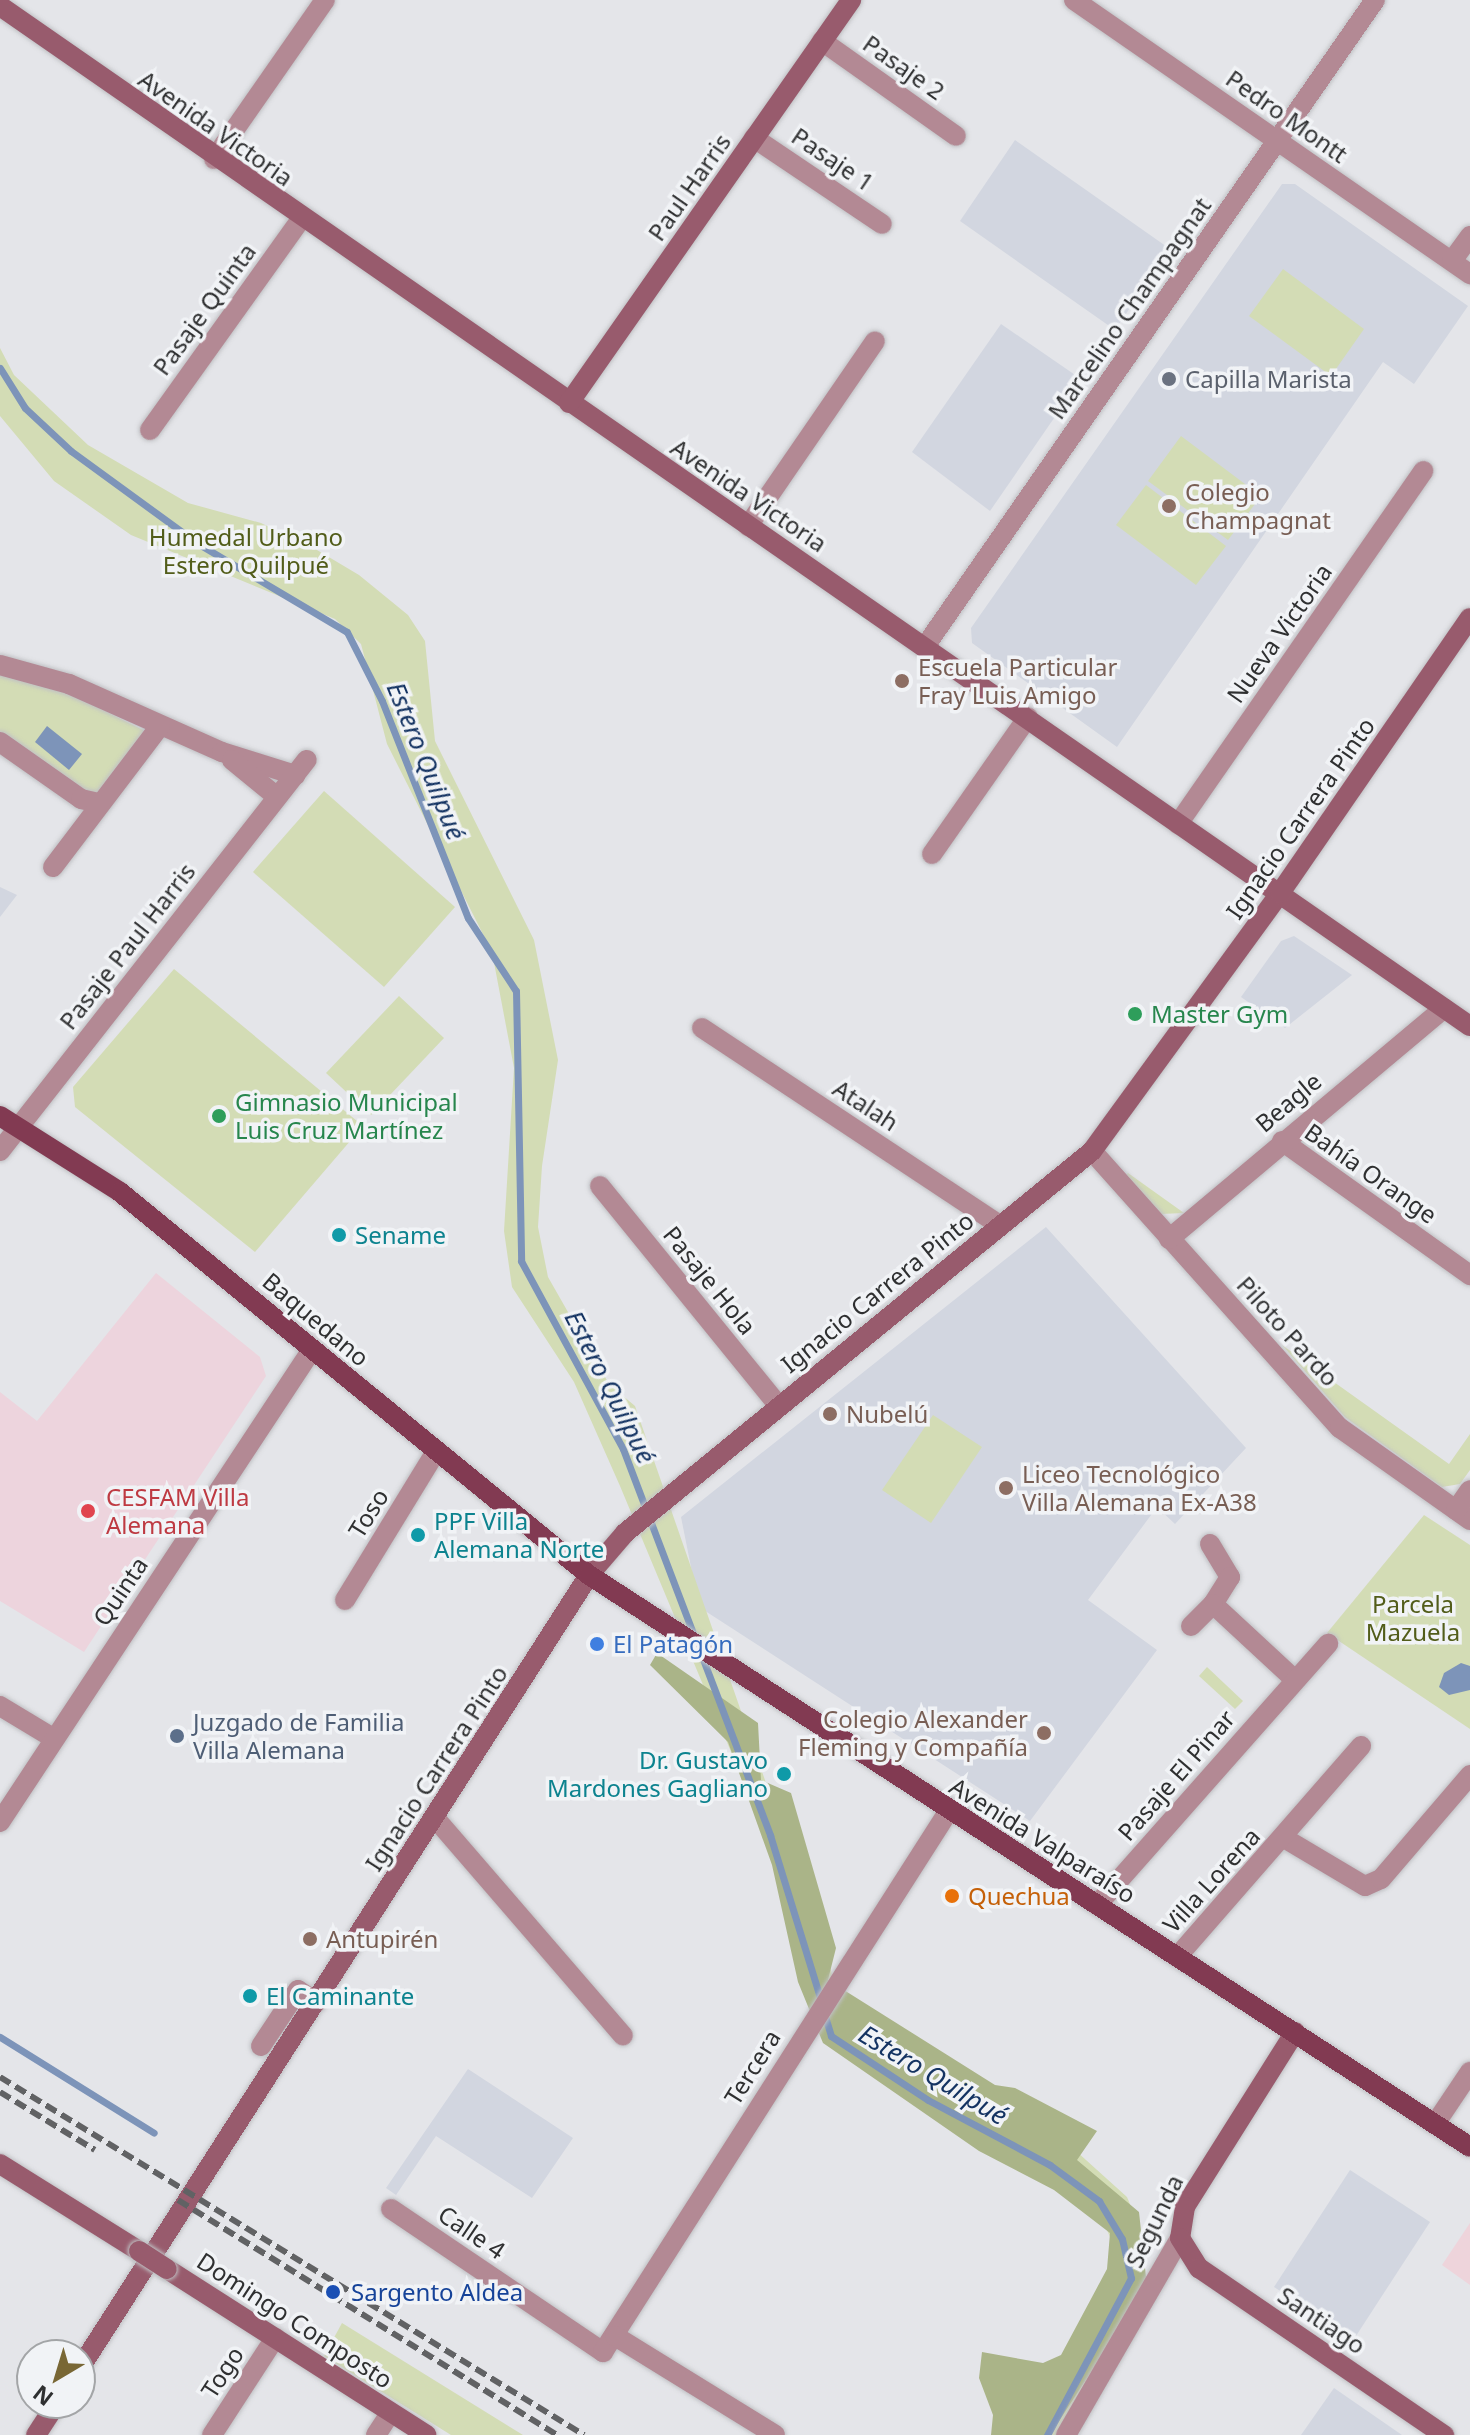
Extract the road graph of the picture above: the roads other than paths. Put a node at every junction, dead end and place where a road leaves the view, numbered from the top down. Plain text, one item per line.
1 (325, 0) edge
2 (851, 0) edge
3 (1074, 0) edge
4 (1375, 0) edge
5 (0, 6) edge
6 (822, 41) junction
7 (956, 136) dead end
8 (754, 138) junction
9 (1277, 141) junction
10 (214, 159) junction
11 (301, 219) junction
12 (882, 224) dead end
13 (1470, 236) edge
14 (1452, 261) junction
15 (1470, 274) edge
16 (875, 341) dead end
17 (569, 403) junction
18 (150, 430) dead end
19 (1423, 471) dead end
20 (748, 526) junction
21 (1470, 618) edge
22 (926, 645) junction
23 (0, 665) edge
24 (1028, 717) junction
25 (160, 726) junction
26 (0, 742) edge
27 (222, 752) junction
28 (277, 797) junction
29 (99, 803) junction
30 (1178, 824) junction
31 (932, 854) dead end
32 (53, 867) dead end
33 (1280, 893) junction
34 (1444, 1008) junction
35 (1470, 1026) edge
36 (702, 1028) dead end
37 (0, 1116) edge
38 (19, 1127) junction
39 (1282, 1141) junction
40 (0, 1151) edge
41 (1092, 1151) junction
42 (600, 1186) dead end
43 (1000, 1225) junction
44 (1169, 1239) junction
45 (1470, 1275) edge
46 (311, 1351) junction
47 (779, 1406) junction
48 (435, 1453) junction
49 (1470, 1490) edge
50 (1463, 1515) edge
51 (1210, 1544) dead end
52 (589, 1575) junction
53 (345, 1600) dead end
54 (1213, 1604) junction
55 (1191, 1626) dead end
56 (1328, 1644) dead end
57 (1294, 1679) junction
58 (0, 1706) edge
59 (53, 1738) junction
60 (1361, 1746) dead end
61 (1470, 1775) edge
62 (948, 1812) junction
63 (436, 1819) junction
64 (0, 1822) edge
65 (1284, 1838) junction
66 (1097, 1905) junction
67 (1177, 1957) junction
68 (316, 2002) junction
69 (1295, 2032) junction
70 (623, 2036) dead end
71 (261, 2046) dead end
72 (1470, 2072) edge
73 (1435, 2124) junction
74 (1470, 2147) edge
75 (0, 2164) edge
76 (391, 2209) dead end
77 (1180, 2238) junction
78 (275, 2338) junction
79 (96, 2343) edge
80 (609, 2344) junction
81 (391, 2412) junction
82 (212, 2435) edge
83 (376, 2435) edge
84 (427, 2435) edge
85 (775, 2435) edge
86 (1066, 2435) edge
87 (1444, 2435) edge

1 - 10 street
2 - 6 street, Paul Harris
3 - 9 street, Pedro Montt
4 - 9 street, Marcelino Champagnat
5 - 10 street, Avenida Victoria
6 - 7 street, Pasaje 2
6 - 8 street, Paul Harris
8 - 12 street, Pasaje 1
8 - 17 street, Paul Harris
9 - 14 street, Pedro Montt
9 - 22 street, Marcelino Champagnat
10 - 11 street, Avenida Victoria
11 - 17 street, Avenida Victoria
11 - 18 street, Pasaje Quinta
13 - 14 street
14 - 15 street, Pedro Montt
16 - 20 street
17 - 20 street, Avenida Victoria
19 - 30 street, Nueva Victoria
20 - 22 street, Avenida Victoria
21 - 33 street, Ignacio Carrera Pinto
22 - 24 street, Avenida Victoria
23 - 25 street, Pasaje Paul Harris
24 - 30 street, Avenida Victoria
24 - 31 street
25 - 27 street, Pasaje Paul Harris
25 - 29 street
26 - 29 street
27 - 28 street, Pasaje Paul Harris
27 - 28 street, Pasaje Paul Harris
28 - 38 street, Pasaje Paul Harris
29 - 32 street
30 - 33 street, Avenida Victoria
33 - 34 street, Avenida Victoria
33 - 41 street, Ignacio Carrera Pinto
34 - 35 street, Avenida Victoria
34 - 39 street, Beagle
36 - 43 street, Atalah
37 - 38 main road, Baquedano
38 - 40 street, Pasaje Paul Harris
38 - 46 main road, Baquedano
39 - 44 street, Beagle
39 - 45 street, Bahía Orange
41 - 43 street, Ignacio Carrera Pinto
41 - 44 street, Piloto Pardo
42 - 47 street, Pasaje Hola
43 - 47 street, Ignacio Carrera Pinto
44 - 50 street, Piloto Pardo
46 - 48 main road, Baquedano
46 - 59 street, Quinta
47 - 52 street, Ignacio Carrera Pinto
48 - 52 main road, Baquedano
48 - 53 street, Toso
49 - 50 street
51 - 54 street
52 - 62 main road, Avenida Valparaíso
52 - 63 street, Ignacio Carrera Pinto
54 - 55 street
54 - 57 street
56 - 57 street, Pasaje El Pinar
57 - 66 street, Pasaje El Pinar
58 - 59 street
59 - 64 street, Quinta
60 - 65 street, Villa Lorena
61 - 65 street, Villa Lorena
62 - 66 main road, Avenida Valparaíso
62 - 80 street, Tercera
63 - 68 street, Ignacio Carrera Pinto
63 - 70 street
65 - 67 street, Villa Lorena
66 - 67 main road, Avenida Valparaíso
67 - 69 main road, Avenida Valparaíso
68 - 71 street
68 - 79 street, Ignacio Carrera Pinto
69 - 73 main road, Avenida Valparaíso
69 - 77 street, Segunda
72 - 73 street
73 - 74 main road, Avenida Valparaíso
75 - 78 street, Domingo Composto, bridge
76 - 80 street, Calle 4
77 - 86 street, Segunda
77 - 87 street, Santiago
78 - 81 street, Domingo Composto
78 - 82 street, Togo
80 - 85 street, Calle 4
81 - 83 street
81 - 84 street, Domingo Composto

